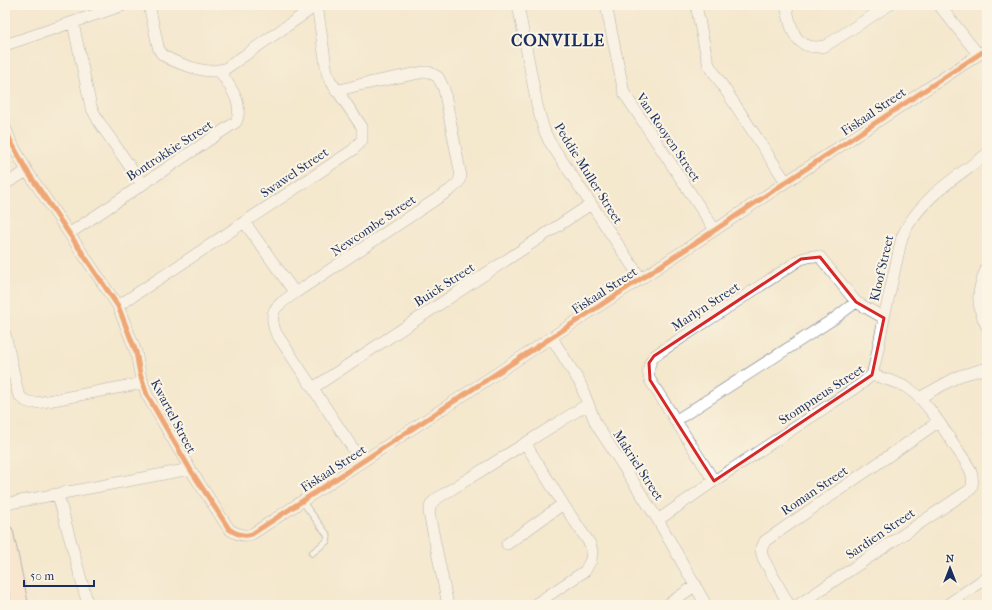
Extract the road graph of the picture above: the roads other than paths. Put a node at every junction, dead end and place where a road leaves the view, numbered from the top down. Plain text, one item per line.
1 (124, 5) edge
2 (149, 5) edge
3 (317, 5) edge
4 (518, 5) edge
5 (606, 5) edge
6 (696, 5) edge
7 (786, 5) edge
8 (889, 5) edge
9 (939, 5) edge
10 (73, 23) junction
11 (5, 45) edge
12 (983, 51) edge
13 (219, 70) junction
14 (336, 91) junction
15 (5, 127) edge
16 (987, 154) edge
17 (27, 171) junction
18 (786, 182) junction
19 (5, 184) edge
20 (142, 184) junction
21 (591, 204) junction
22 (245, 223) junction
23 (715, 230) junction
24 (70, 233) junction
25 (987, 267) edge
26 (641, 279) junction
27 (295, 293) junction
28 (856, 302) junction
29 (118, 306) junction
30 (884, 318) junction
31 (987, 327) edge
32 (5, 334) edge
33 (552, 338) junction
34 (987, 368) edge
35 (872, 375) junction
36 (143, 383) junction
37 (313, 388) junction
38 (920, 398) junction
39 (588, 404) junction
40 (675, 421) junction
41 (938, 422) junction
42 (525, 443) junction
43 (362, 462) junction
44 (190, 469) junction
45 (714, 481) junction
46 (973, 481) joint
47 (58, 495) junction
48 (302, 501) junction
49 (5, 504) edge
50 (563, 504) junction
51 (658, 520) junction
52 (229, 529) joint
53 (5, 533) edge
54 (506, 544) dead end
55 (312, 553) dead end
56 (987, 577) edge
57 (696, 585) junction
58 (20, 605) edge
59 (88, 605) edge
60 (448, 605) edge
61 (534, 605) edge
62 (667, 605) edge
63 (706, 605) edge
64 (789, 605) edge
65 (798, 605) edge
66 (947, 605) edge

1 - 10 street
2 - 13 street
3 - 13 street
3 - 14 street, Swawel Street
4 - 21 street, Peddie Muller Street
5 - 23 street, Van Rooyen Street
6 - 18 street
7 - 8 street
9 - 12 street
10 - 11 street
10 - 20 street
12 - 18 street, Fiskaal Street
13 - 20 street, Bontrokkie Street
14 - 22 street, Swawel Street
14 - 27 street, Newcombe Street
15 - 17 street, Kwartel Street
16 - 30 street, Kloof Street
17 - 19 street
17 - 24 street, Kwartel Street
18 - 23 street, Fiskaal Street
20 - 24 street, Bontrokkie Street
21 - 26 street, Peddie Muller Street
21 - 37 street, Buick Street
22 - 27 street
22 - 29 street, Swawel Street
23 - 26 street, Fiskaal Street
24 - 29 street, Kwartel Street
25 - 31 street
26 - 33 street, Fiskaal Street
27 - 37 street, Newcombe Street
28 - 30 street, Marlyn Street
28 - 40 street
28 - 40 street, Marlyn Street
29 - 36 street, Kwartel Street
30 - 35 street, Kloof Street
32 - 36 street
33 - 39 street, Makriel Street
33 - 43 street, Fiskaal Street
34 - 38 street
35 - 38 street, Stompneus Street
35 - 45 street, Stompneus Street
36 - 44 street, Kwartel Street
37 - 43 street, Newcombe Street
38 - 41 street, Stompneus Street
39 - 42 street
39 - 51 street, Makriel Street
40 - 45 street, Marlyn Street
41 - 46 street, Stompneus Street
41 - 64 street, Roman Street
42 - 50 street
42 - 60 street
43 - 48 street, Fiskaal Street
44 - 47 street
44 - 52 street, Kwartel Street
45 - 51 street, Stompneus Street
46 - 65 street, Sardien Street
47 - 49 street
47 - 59 street
48 - 52 street, Fiskaal Street
48 - 55 lane
50 - 54 street
50 - 61 street
51 - 57 street, Makriel Street
53 - 58 street
56 - 66 street
57 - 62 street
57 - 63 street, Makriel Street

